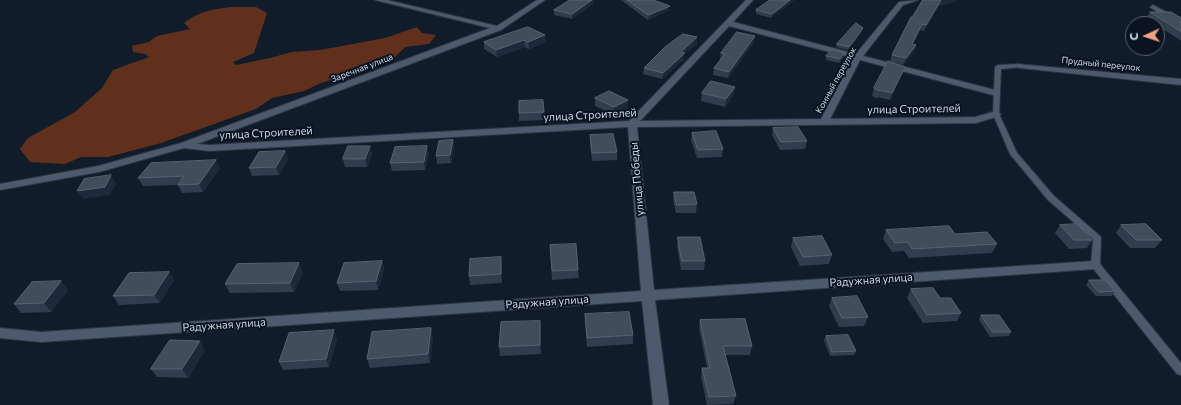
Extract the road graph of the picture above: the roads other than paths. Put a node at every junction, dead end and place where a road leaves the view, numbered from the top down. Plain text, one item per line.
1 (378, 0) edge
2 (542, 0) edge
3 (750, 0) edge
4 (915, 0) edge
5 (1153, 7) dead end
6 (728, 23) junction
7 (1181, 23) edge
8 (498, 28) junction
9 (858, 57) junction
10 (1020, 66) joint
11 (1181, 82) edge
12 (996, 93) junction
13 (996, 114) junction
14 (824, 122) junction
15 (632, 124) junction
16 (184, 145) junction
17 (0, 187) edge
18 (1095, 265) junction
19 (648, 296) junction
20 (0, 333) edge
21 (1181, 371) edge
22 (661, 405) edge

1 - 8 street
2 - 8 street, Заречная улица
3 - 6 street
4 - 9 street, Конный переулок
5 - 7 street
6 - 9 street
6 - 15 street
8 - 16 street, Заречная улица
9 - 12 street
9 - 14 street, Конный переулок
10 - 11 street, Прудный переулок
10 - 12 lane
12 - 13 lane
13 - 14 street, улица Строителей
13 - 18 lane
14 - 15 street, улица Строителей
15 - 16 street, улица Строителей
15 - 19 street, улица Победы
16 - 17 street, Заречная улица
18 - 19 street, Радужная улица
18 - 21 lane
19 - 20 street, Радужная улица
19 - 22 street, улица Победы

